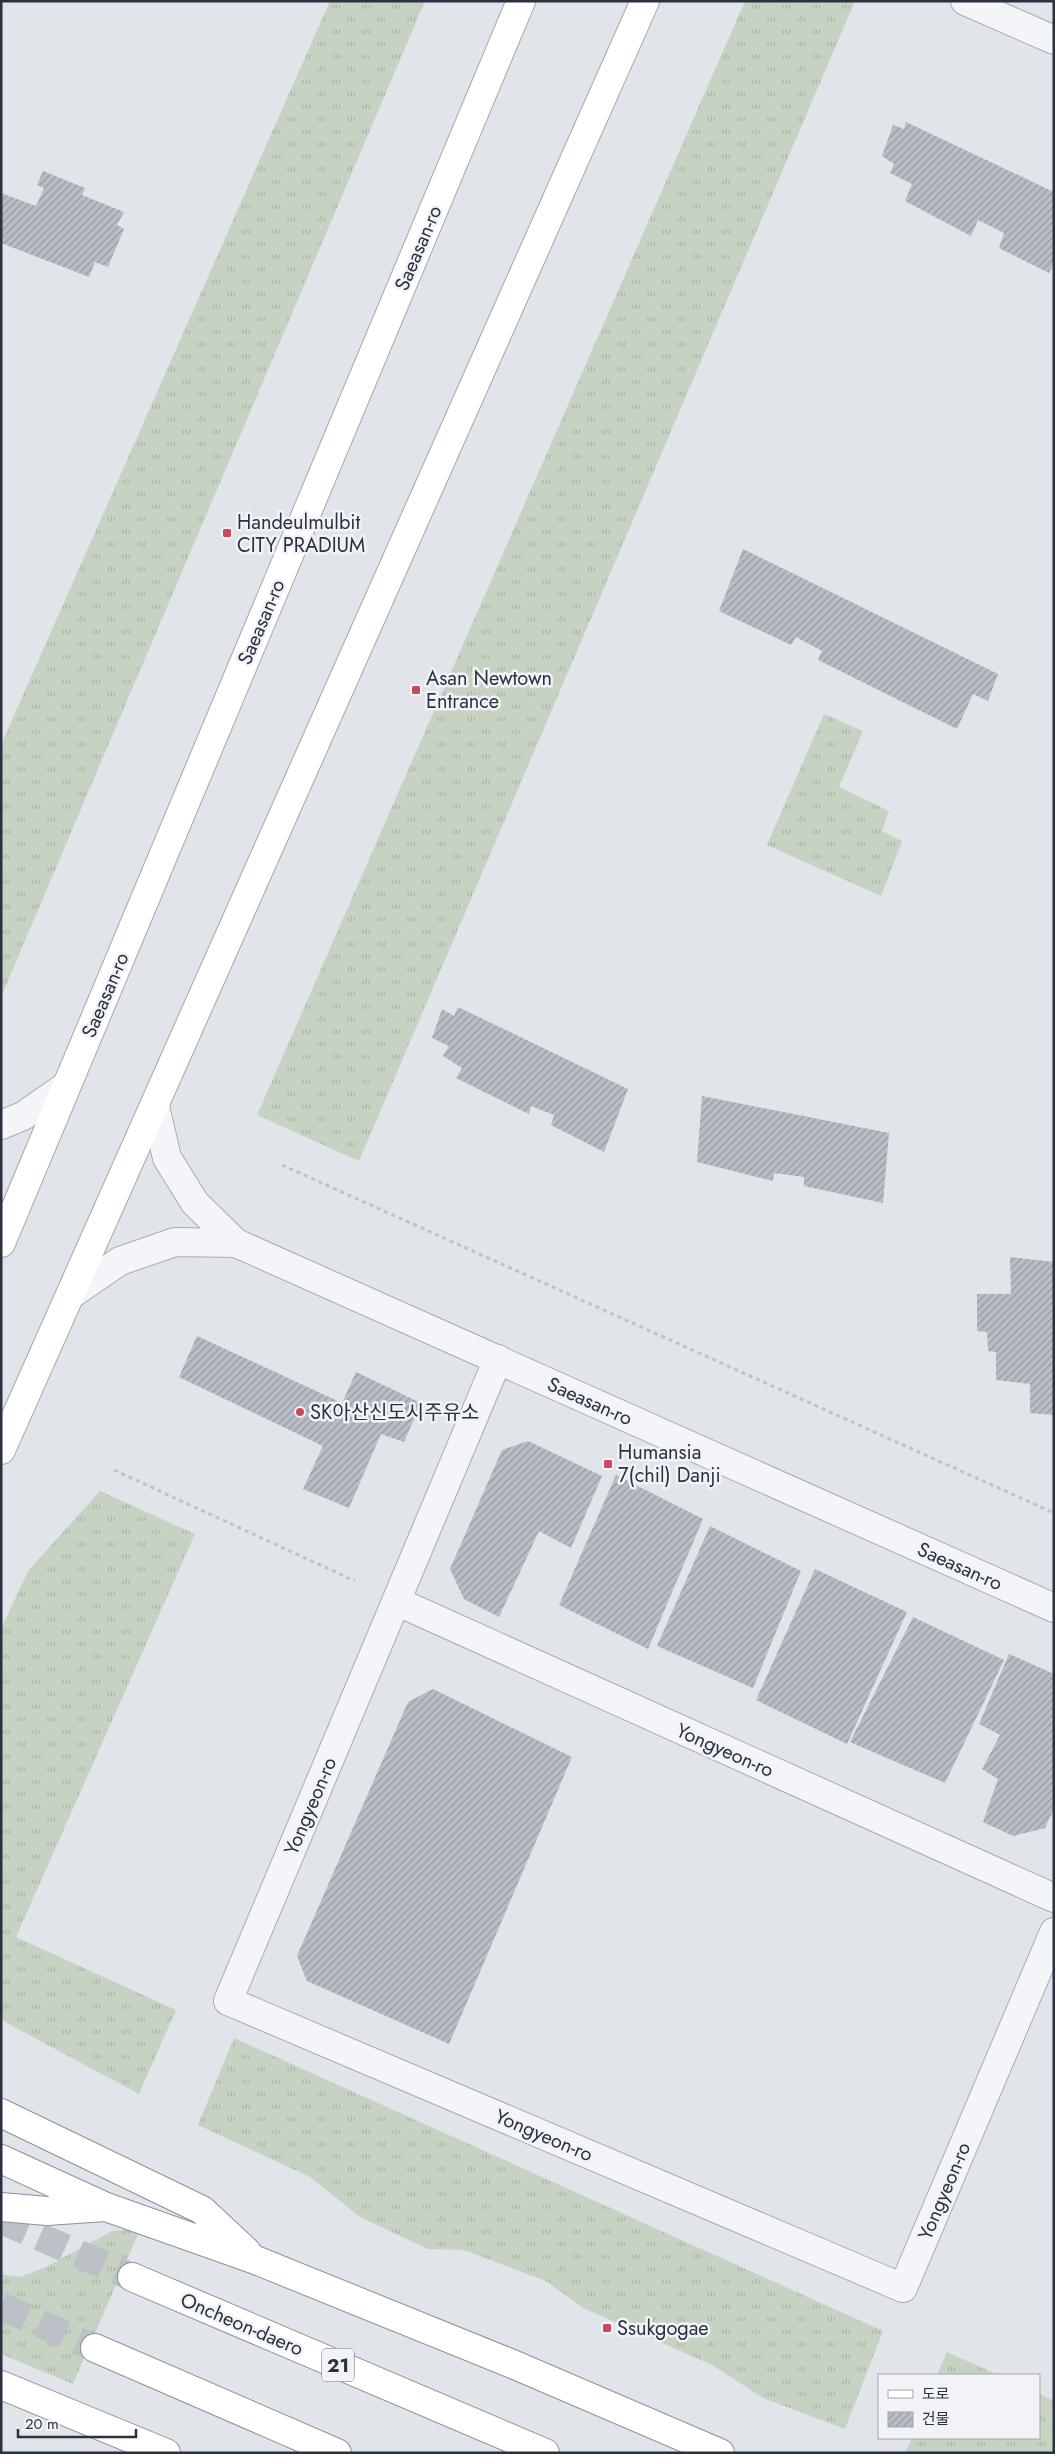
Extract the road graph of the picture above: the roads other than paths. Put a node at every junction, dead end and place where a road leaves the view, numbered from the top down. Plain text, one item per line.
1 (521, 1) edge
2 (645, 1) edge
3 (965, 1) edge
4 (1054, 40) edge
5 (66, 1086) junction
6 (155, 1106) junction
7 (1, 1125) edge
8 (2, 1239) edge
9 (236, 1243) junction
10 (72, 1294) junction
11 (498, 1360) junction
12 (1, 1450) edge
13 (396, 1601) junction
14 (1054, 1608) edge
15 (1054, 1898) edge
16 (1054, 1932) edge
17 (1, 2113) edge
18 (1, 2159) edge
19 (1, 2207) edge
20 (106, 2207) junction
21 (253, 2259) junction
22 (132, 2277) tunnel mouth
23 (95, 2348) tunnel mouth
24 (1, 2385) edge
25 (166, 2453) edge
26 (336, 2453) edge
27 (545, 2453) edge
28 (720, 2453) edge

1 - 5 main road, Saeasan-ro
2 - 6 main road
3 - 4 street
5 - 7 street
5 - 8 main road, Saeasan-ro
6 - 9 street, Saeasan-ro
6 - 10 main road
9 - 10 street, Saeasan-ro
9 - 11 street, Saeasan-ro
10 - 12 main road
11 - 13 street, Yongyeon-ro
11 - 14 street, Saeasan-ro
13 - 15 street, Yongyeon-ro
13 - 16 street, Yongyeon-ro
17 - 21 main road
18 - 20 main road
19 - 20 main road
20 - 21 main road
21 - 28 main road
22 - 27 main road, Oncheon-daero / 21
23 - 26 main road
24 - 25 main road

